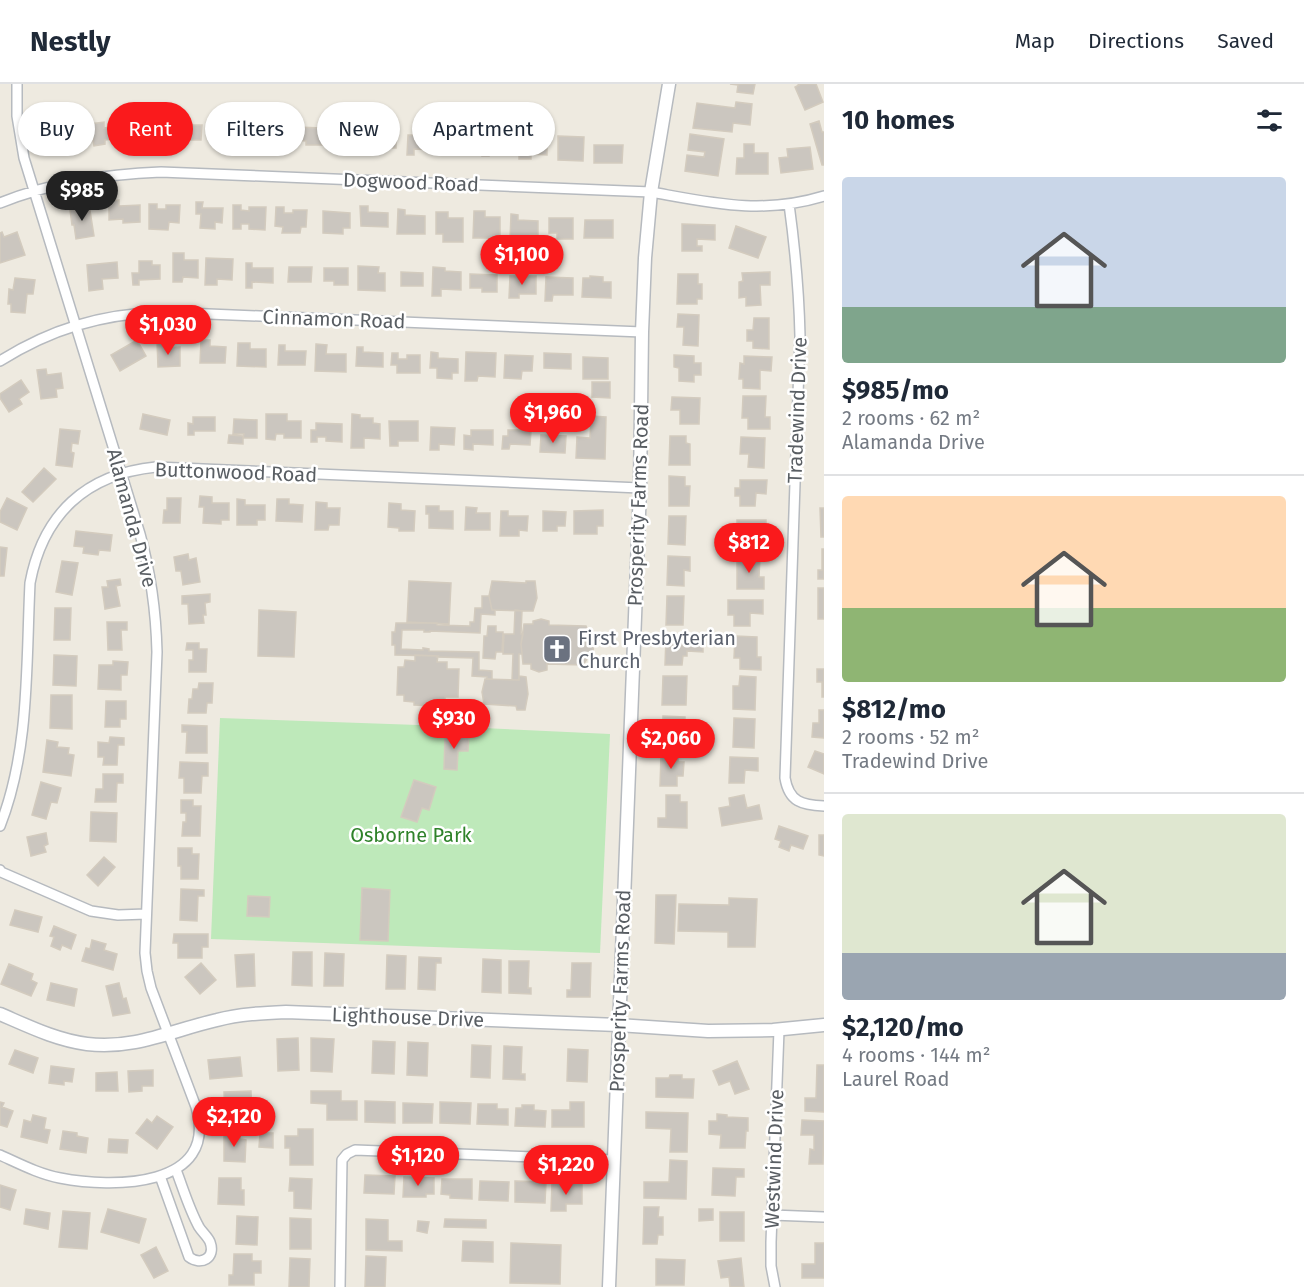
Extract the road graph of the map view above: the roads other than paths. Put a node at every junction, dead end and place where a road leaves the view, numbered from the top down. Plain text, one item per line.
1 (17, 84) edge
2 (669, 84) edge
3 (34, 191) junction
4 (651, 192) junction
5 (824, 196) edge
6 (0, 203) edge
7 (789, 204) junction
8 (75, 325) junction
9 (642, 332) junction
10 (0, 361) edge
11 (121, 473) junction
12 (640, 488) junction
13 (824, 806) edge
14 (0, 826) edge
15 (0, 870) edge
16 (146, 914) junction
17 (0, 1014) edge
18 (618, 1025) junction
19 (824, 1025) edge
20 (779, 1030) junction
21 (168, 1034) junction
22 (0, 1155) edge
23 (613, 1160) junction
24 (176, 1170) junction
25 (160, 1176) junction
26 (772, 1215) junction
27 (824, 1217) edge
28 (339, 1287) edge
29 (609, 1287) edge
30 (775, 1287) edge

1 - 3 street, Alamanda Drive
2 - 4 street, Prosperity Farms Road
3 - 4 street, Dogwood Road
3 - 6 street, Dogwood Road
3 - 8 street, Alamanda Drive
4 - 7 street, Dogwood Road
4 - 9 street, Prosperity Farms Road
5 - 7 street, Dogwood Road
7 - 13 street, Tradewind Drive
8 - 9 street, Cinnamon Road
8 - 10 street, Cinnamon Road
8 - 11 street, Alamanda Drive
9 - 12 street, Prosperity Farms Road
11 - 12 street, Buttonwood Road
11 - 14 street, Buttonwood Road
11 - 16 street, Alamanda Drive
12 - 18 street, Prosperity Farms Road
15 - 16 street
16 - 21 street, Alamanda Drive
17 - 21 street, Lighthouse Drive
18 - 20 street, Lighthouse Drive
18 - 21 street, Lighthouse Drive
18 - 23 street, Prosperity Farms Road
19 - 20 street, Lighthouse Drive
20 - 26 street, Westwind Drive
21 - 24 street, Alamanda Drive
22 - 25 street
23 - 28 street
23 - 29 street, Prosperity Farms Road
24 - 25 street
24 - 25 street
26 - 27 street
26 - 30 street, Westwind Drive

